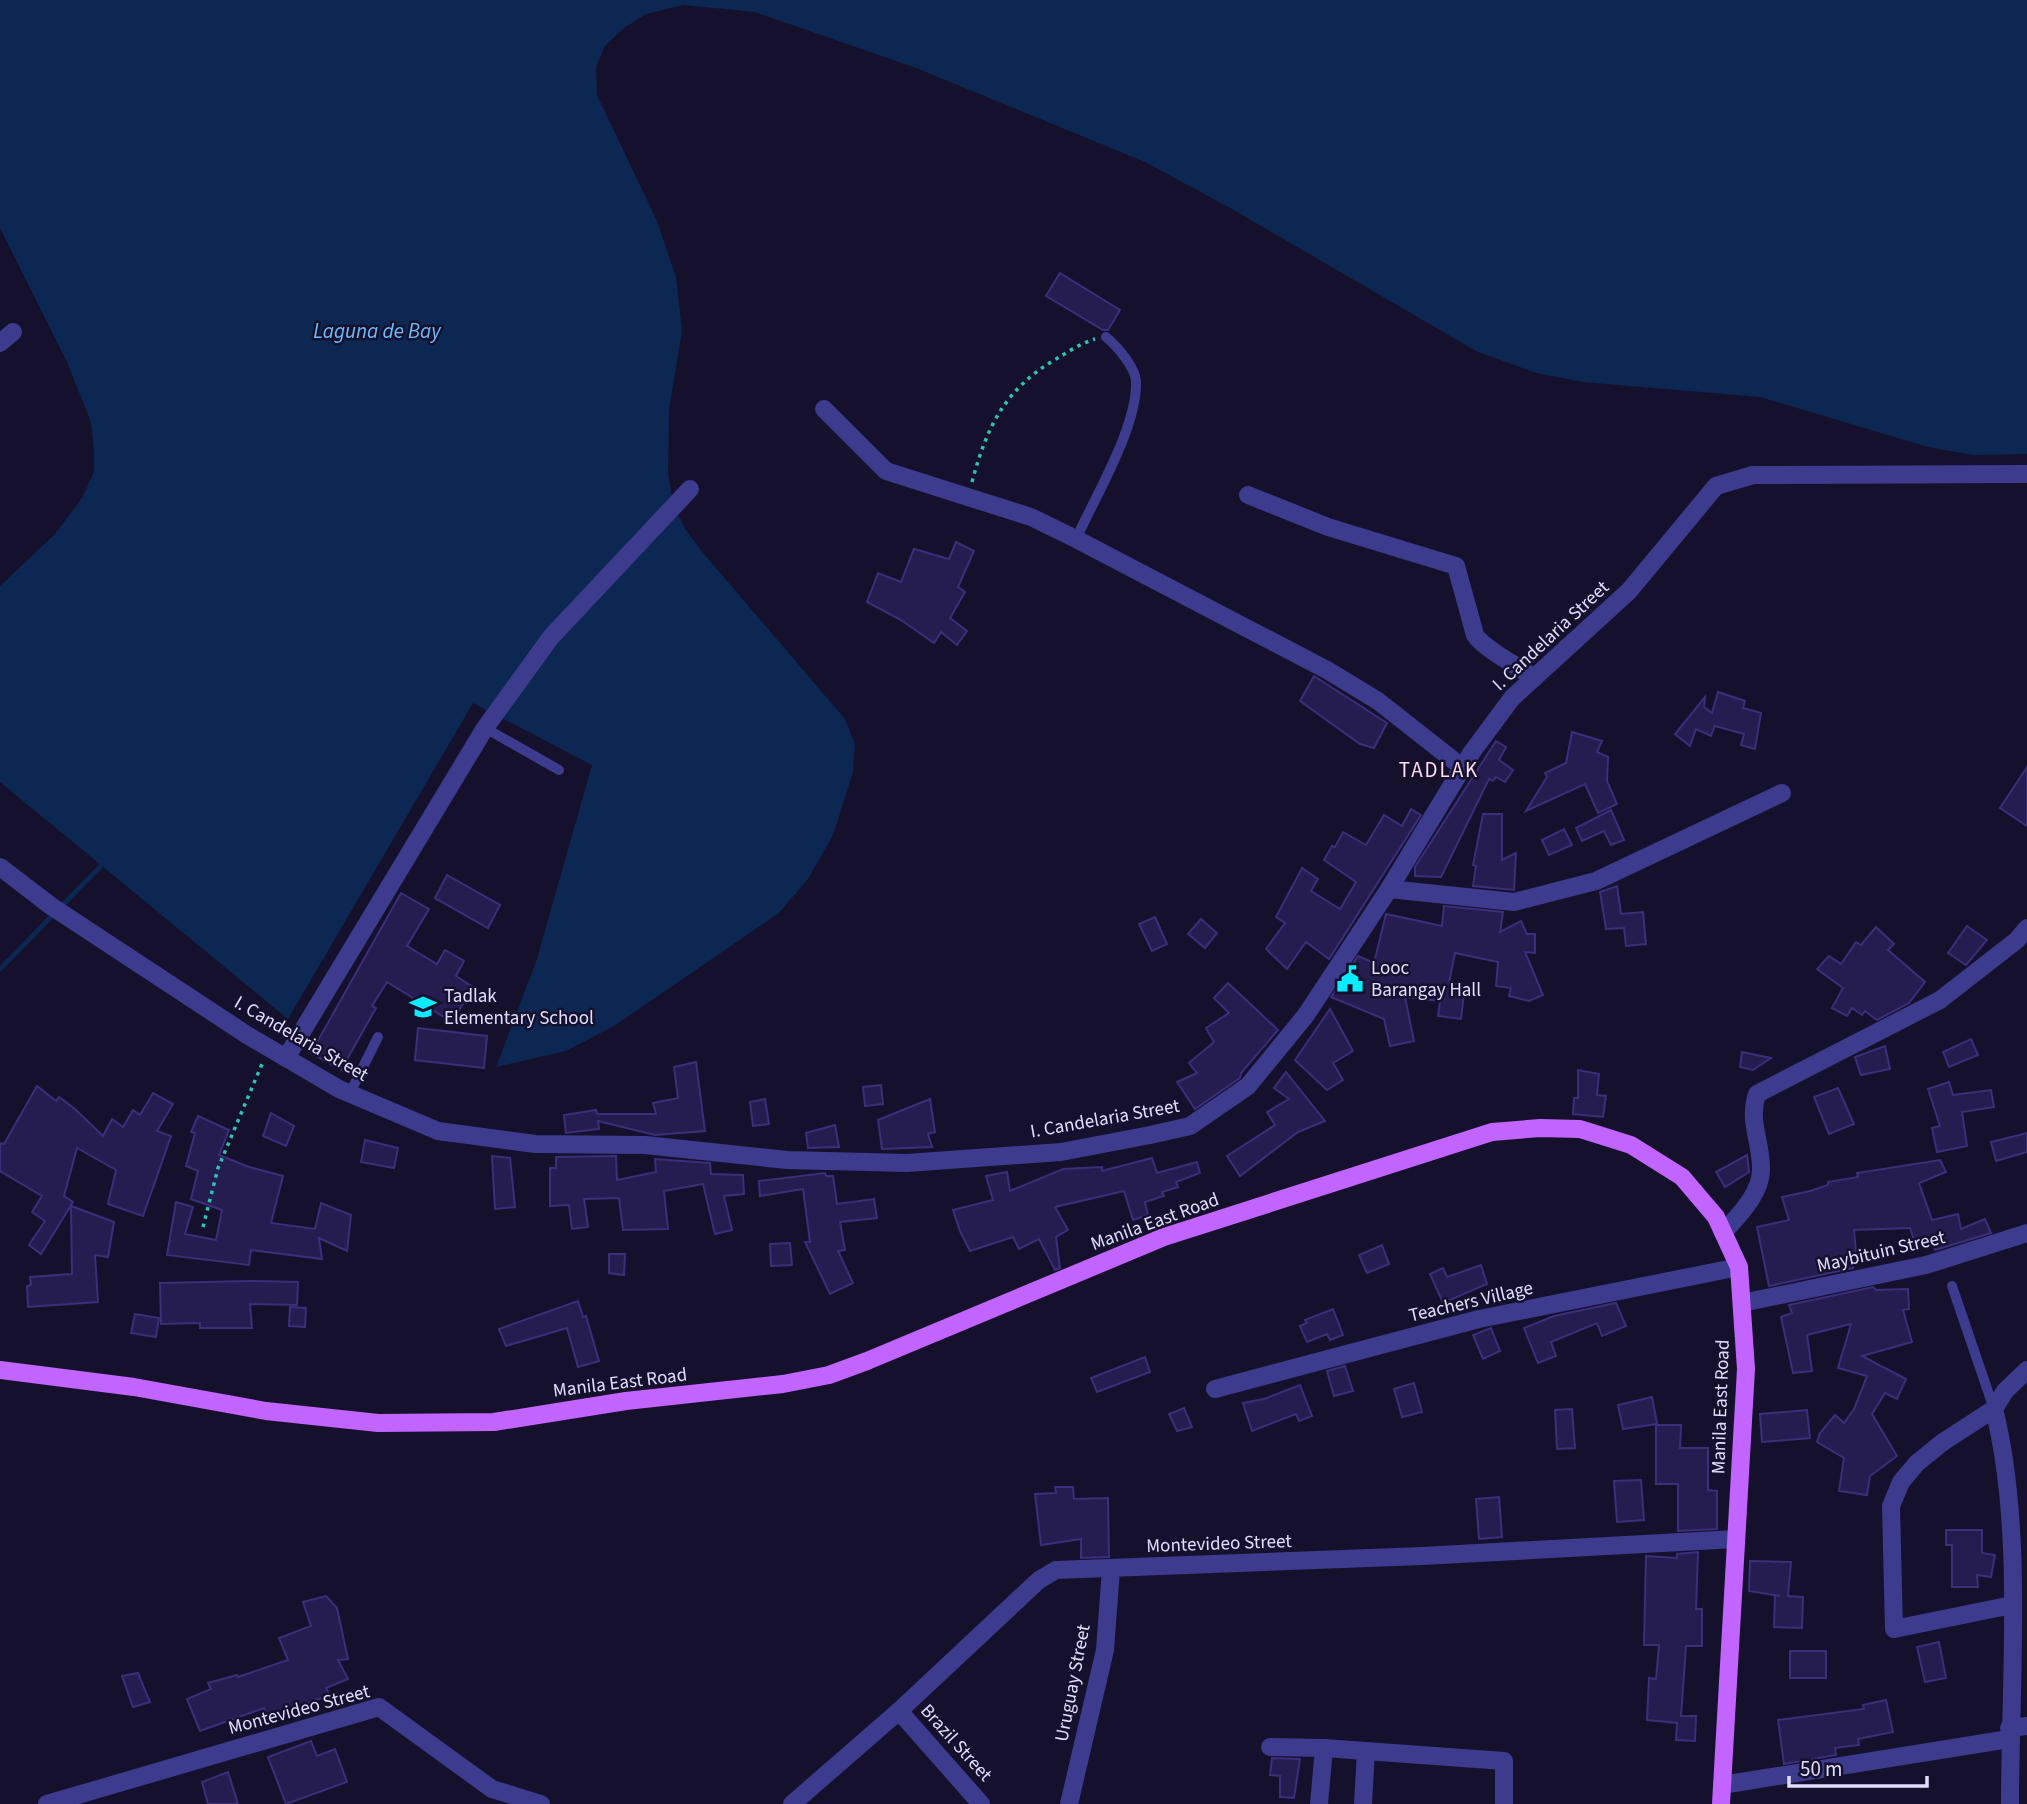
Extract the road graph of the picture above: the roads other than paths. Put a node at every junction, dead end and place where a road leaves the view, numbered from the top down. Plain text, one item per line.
1 (1106, 337) road end
2 (824, 409) dead end
3 (2027, 474) edge
4 (690, 489) dead end
5 (1248, 495) dead end
6 (1076, 539) junction
7 (1534, 678) junction
8 (485, 728) junction
9 (1462, 767) junction
10 (559, 770) dead end
11 (1782, 793) dead end
12 (0, 867) edge
13 (1389, 889) junction
14 (2027, 928) edge
15 (378, 1037) dead end
16 (286, 1058) junction
17 (350, 1093) junction
18 (1723, 1233) junction
19 (2027, 1233) edge
20 (1739, 1267) junction
21 (1952, 1286) dead end
22 (1742, 1303) junction
23 (0, 1370) edge
24 (2027, 1370) edge
25 (1215, 1390) dead end
26 (1994, 1409) junction
27 (1736, 1539) junction
28 (1111, 1569) junction
29 (2012, 1605) junction
30 (899, 1711) junction
31 (2015, 1731) edge
32 (1270, 1747) dead end
33 (1324, 1748) junction
34 (1366, 1751) junction
35 (1722, 1785) junction
36 (102, 1796) edge
37 (2016, 1800) edge
38 (798, 1803) edge
39 (47, 1804) edge
40 (541, 1804) edge
41 (981, 1804) edge
42 (1069, 1804) edge
43 (1319, 1804) edge
44 (1363, 1804) edge
45 (1504, 1804) edge
46 (1721, 1804) edge

1 - 6 lane
2 - 6 street
3 - 7 street, I. Candelaria Street
4 - 8 street
5 - 7 street
6 - 9 street
7 - 9 street, I. Candelaria Street
8 - 10 lane
8 - 16 street
9 - 13 street, I. Candelaria Street
11 - 13 street
12 - 16 street, I. Candelaria Street
13 - 17 street, I. Candelaria Street
14 - 18 street
15 - 17 lane
16 - 17 street, I. Candelaria Street
18 - 20 main road, Manila East Road
18 - 23 main road, Manila East Road
19 - 22 street, Maybituin Street
20 - 22 main road, Manila East Road
20 - 25 street, Teachers Village
21 - 26 lane
22 - 27 main road, Manila East Road
24 - 26 street
26 - 29 street
26 - 29 street
27 - 28 street, Montevideo Street
27 - 35 main road, Manila East Road
28 - 30 street, Montevideo Street
28 - 42 street, Uruguay Street
29 - 31 street
30 - 38 street, Montevideo Street
30 - 41 street, Brazil Street
31 - 35 street
31 - 37 street
32 - 33 street
33 - 34 street
33 - 43 street
34 - 44 street
34 - 45 street
35 - 46 main road, Manila East Road
36 - 39 street, Montevideo Street
36 - 40 street, Montevideo Street

